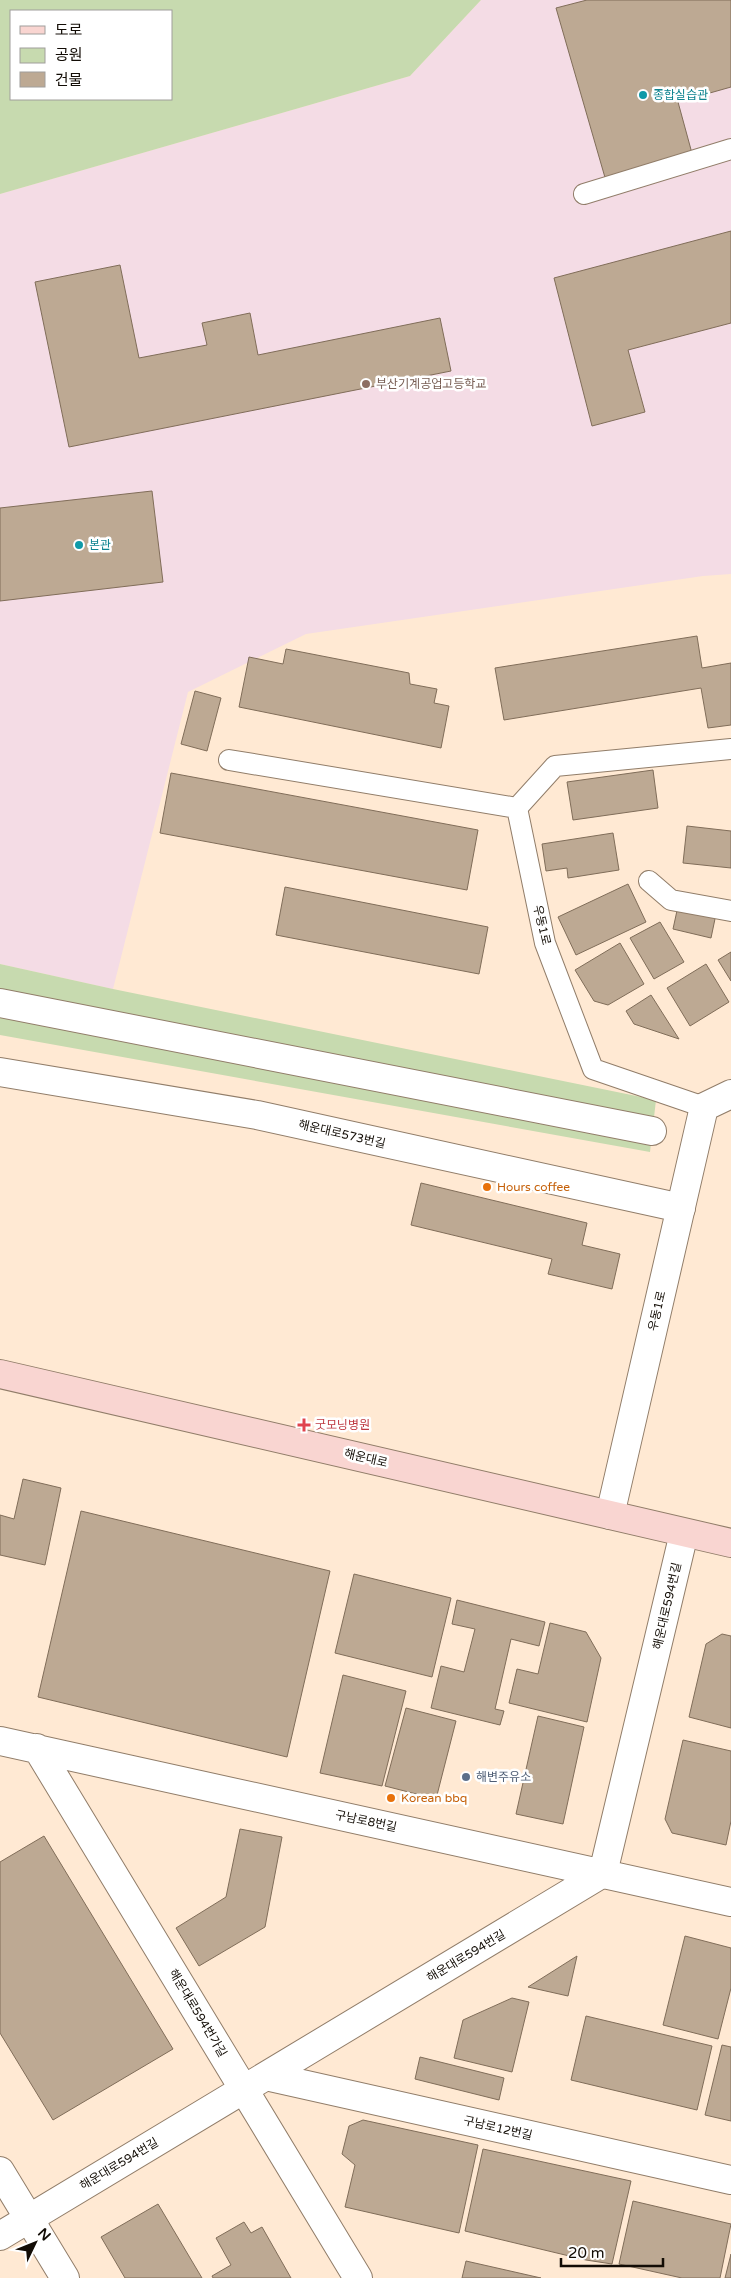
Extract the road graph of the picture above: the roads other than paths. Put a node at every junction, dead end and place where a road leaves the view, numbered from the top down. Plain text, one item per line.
1 (731, 149) edge
2 (584, 194) dead end
3 (731, 749) edge
4 (229, 760) dead end
5 (517, 808) junction
6 (650, 881) dead end
7 (731, 911) edge
8 (0, 1003) edge
9 (0, 1072) edge
10 (731, 1094) edge
11 (704, 1107) junction
12 (652, 1131) dead end
13 (681, 1208) junction
14 (0, 1374) edge
15 (610, 1515) junction
16 (684, 1533) junction
17 (731, 1543) edge
18 (0, 1741) edge
19 (37, 1748) junction
20 (603, 1873) junction
21 (731, 1902) edge
22 (255, 2082) junction
23 (0, 2170) edge
24 (731, 2180) edge
25 (29, 2218) junction
26 (0, 2236) edge
27 (65, 2278) edge
28 (358, 2278) edge

1 - 2 lane
3 - 5 lane
4 - 5 lane
5 - 11 lane, 우동1로
6 - 7 lane
8 - 12 street
9 - 13 street, 해운대로573번길
10 - 11 street
11 - 13 street, 우동1로
13 - 15 street, 우동1로
14 - 15 main road, 해운대로
15 - 16 main road, 해운대로
16 - 17 main road, 해운대로
16 - 20 street, 해운대로594번길
18 - 19 street, 구남로8번길
19 - 20 street, 구남로8번길
19 - 22 street, 해운대로594번가길
20 - 21 street, 구남로8번길
20 - 22 street, 해운대로594번길
22 - 24 street, 구남로12번길
22 - 25 street, 해운대로594번길
22 - 28 street, 해운대로594번가길
23 - 25 street
25 - 26 street, 해운대로594번길
25 - 27 street

